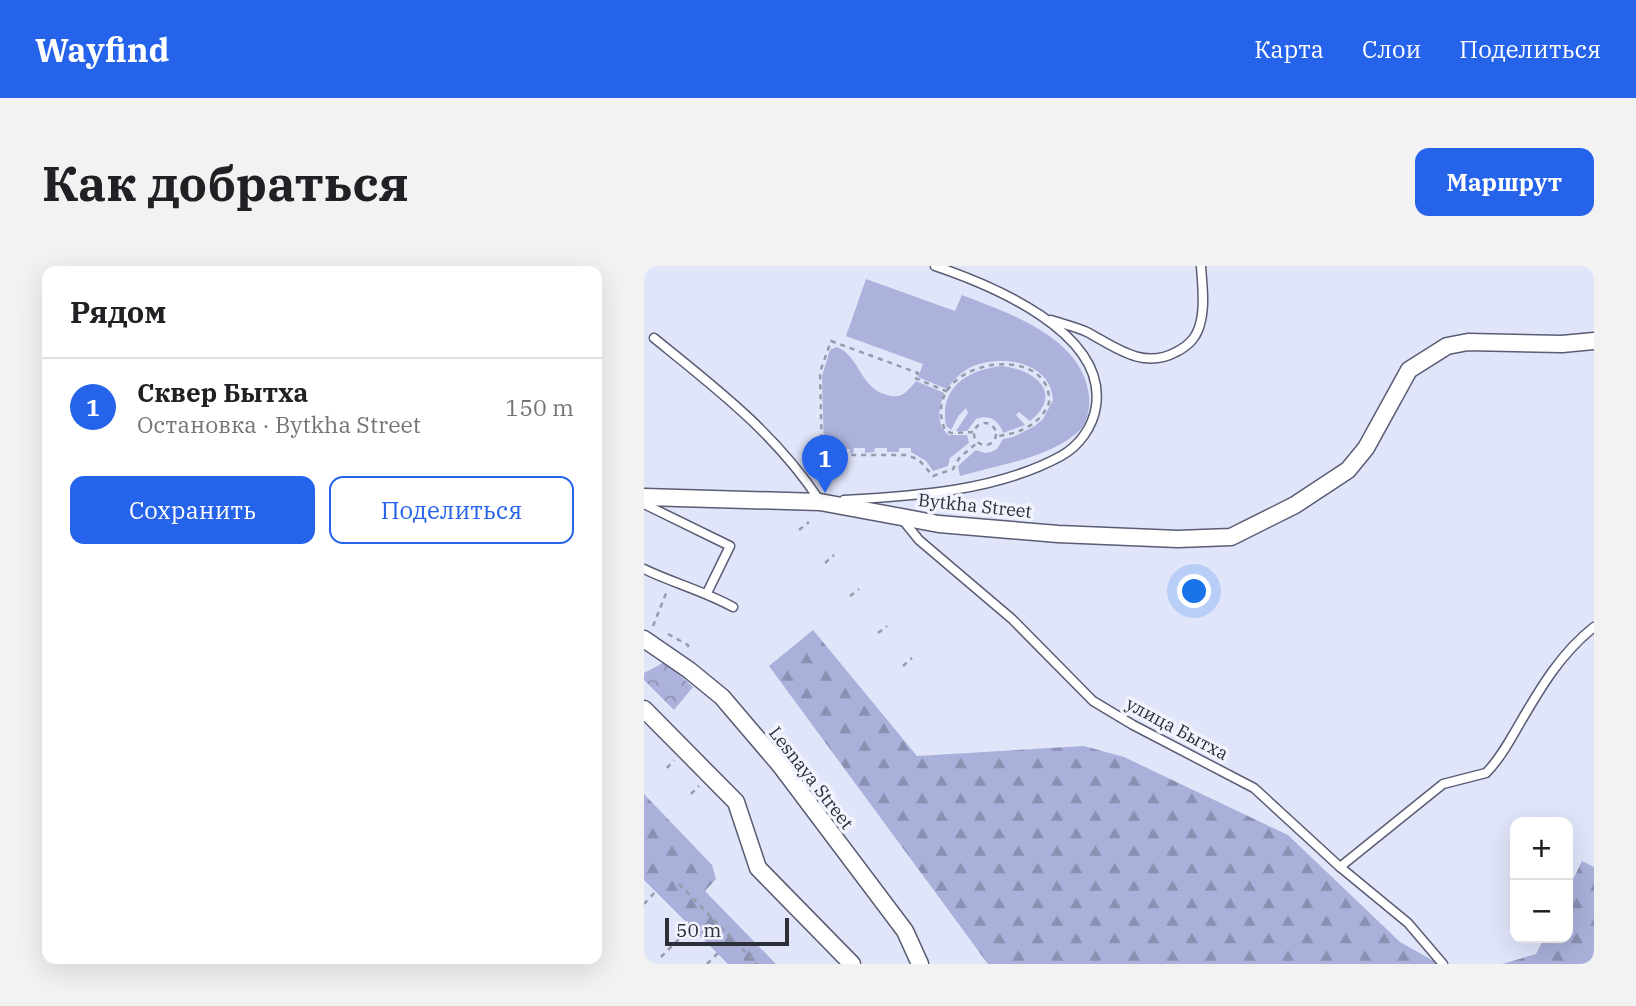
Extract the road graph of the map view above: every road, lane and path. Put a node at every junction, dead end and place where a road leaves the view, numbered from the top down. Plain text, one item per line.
1 (935, 266) edge
2 (1201, 266) edge
3 (1038, 315) junction
4 (653, 338) dead end
5 (1594, 341) edge
6 (948, 392) junction
7 (973, 432) junction
8 (996, 436) junction
9 (977, 443) junction
10 (644, 497) edge
11 (820, 502) junction
12 (644, 504) edge
13 (900, 516) junction
14 (809, 522) dead end
15 (799, 530) dead end
16 (834, 555) dead end
17 (824, 563) dead end
18 (644, 569) edge
19 (671, 582) junction
20 (859, 589) dead end
21 (707, 593) junction
22 (850, 596) dead end
23 (733, 607) dead end
24 (887, 626) dead end
25 (1594, 627) edge
26 (648, 632) edge
27 (878, 633) dead end
28 (912, 658) dead end
29 (903, 666) dead end
30 (644, 709) edge
31 (1340, 867) junction
32 (679, 884) dead end
33 (656, 891) dead end
34 (644, 904) edge
35 (691, 926) dead end
36 (718, 953) dead end
37 (661, 957) dead end
38 (707, 964) edge
39 (757, 964) edge
40 (852, 964) edge
41 (920, 964) edge
42 (1443, 964) edge

1 - 3 lane
2 - 3 lane
3 - 11 lane
4 - 11 lane
5 - 13 street, Bytkha Street
6 - 7 path
6 - 8 path
6 - 9 path
7 - 8 path
7 - 9 path
8 - 9 path
10 - 11 street, Bytkha Street
11 - 13 street, Bytkha Street
12 - 21 lane
13 - 31 lane, улица Бытха
14 - 15 path
16 - 17 path
18 - 19 lane
19 - 21 lane
19 - 26 path
20 - 22 path
21 - 23 lane
24 - 27 path
25 - 31 lane
26 - 41 street, Lesnaya Street
28 - 29 path
30 - 40 street
31 - 42 lane, улица Бытха
32 - 39 path
33 - 34 path
35 - 37 path
36 - 38 path

